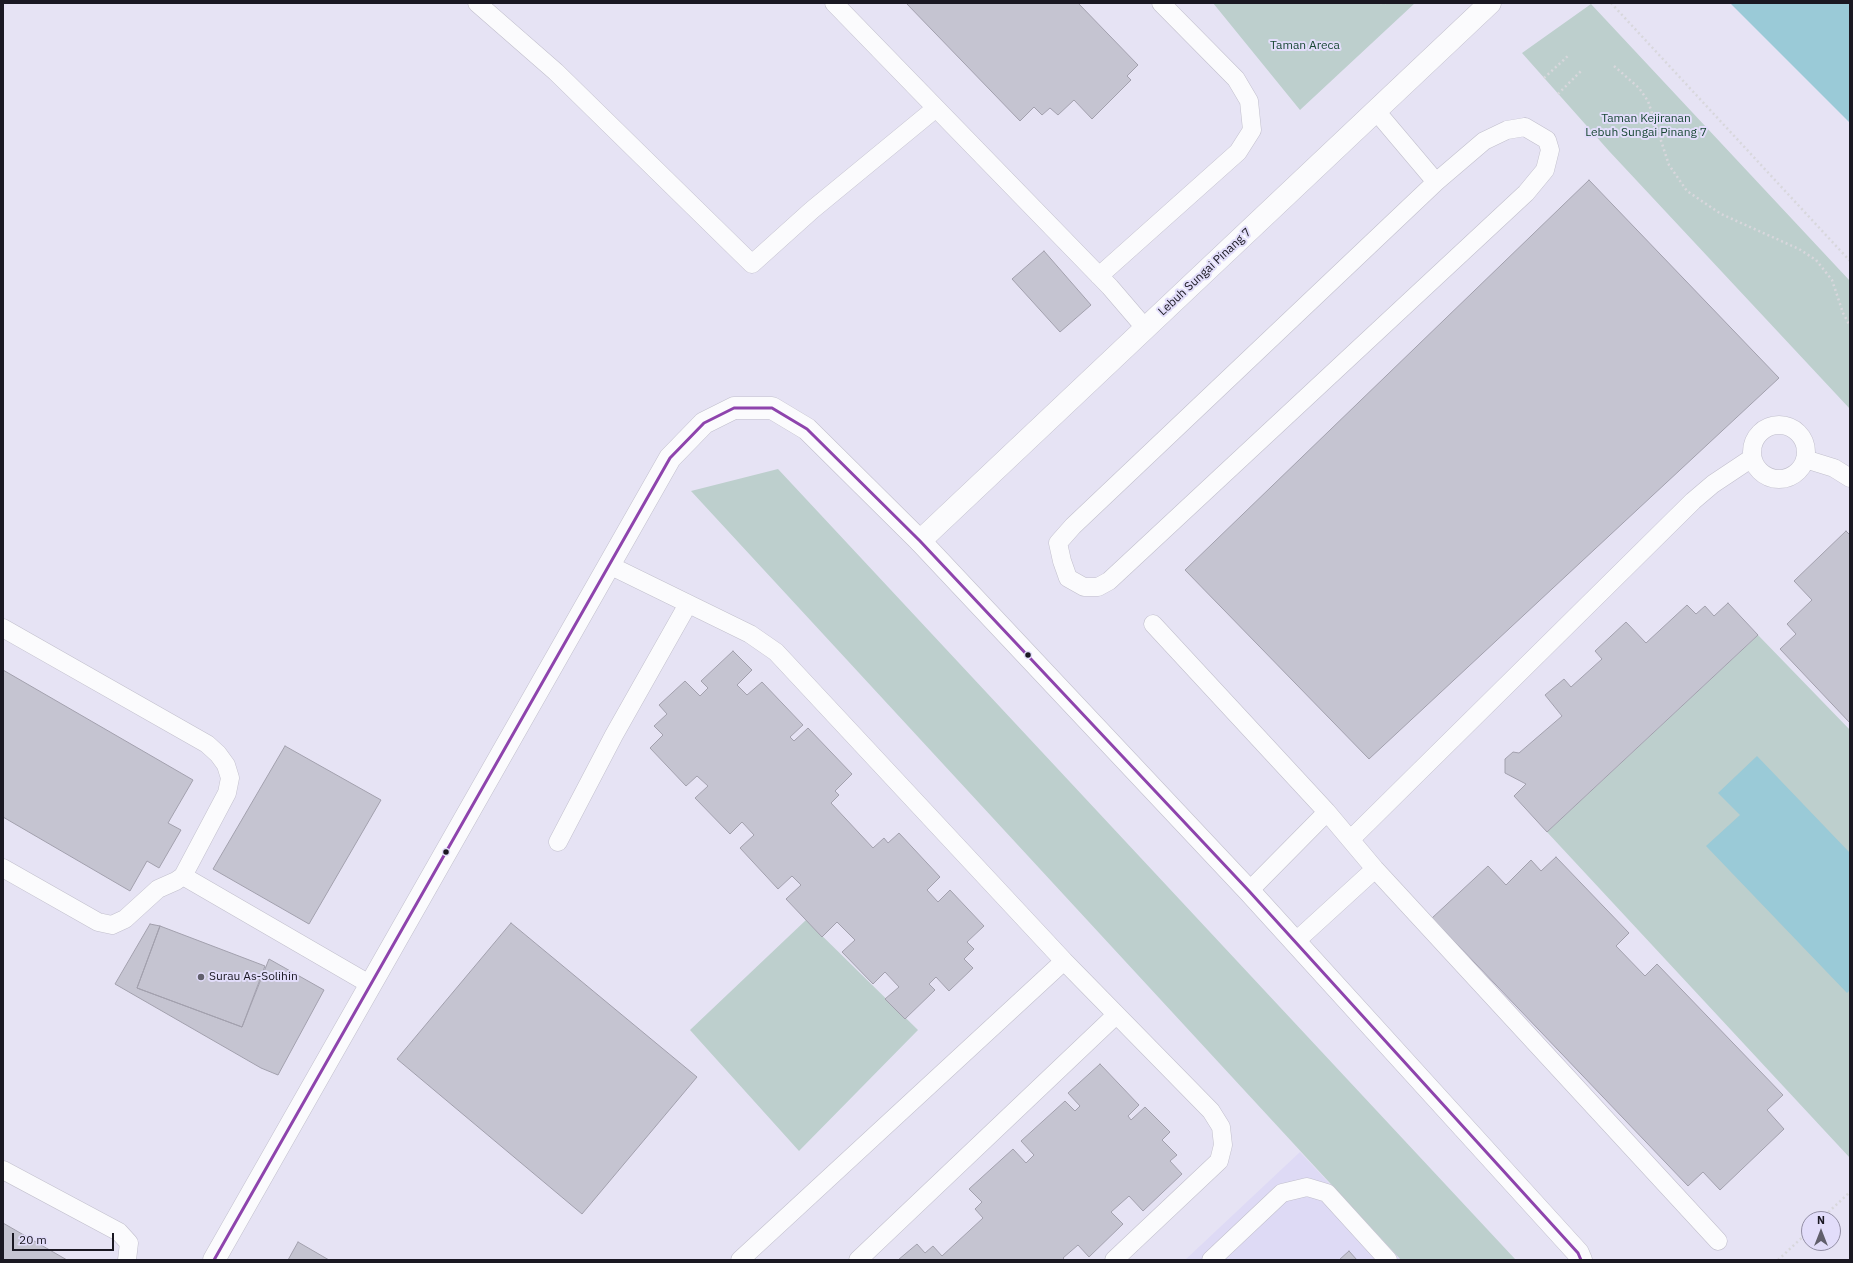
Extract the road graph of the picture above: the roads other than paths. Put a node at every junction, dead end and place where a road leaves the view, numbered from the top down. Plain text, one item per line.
1 (477, 3) edge
2 (834, 3) edge
3 (1161, 3) edge
4 (1490, 3) edge
5 (936, 108) junction
6 (1376, 111) junction
7 (1436, 182) junction
8 (1099, 276) junction
9 (1146, 328) junction
10 (1752, 458) junction
11 (1805, 459) junction
12 (1850, 478) edge
13 (920, 541) junction
14 (609, 565) junction
15 (688, 604) junction
16 (1153, 624) dead end
17 (3, 628) edge
18 (1327, 812) junction
19 (1351, 839) junction
20 (558, 842) dead end
21 (3, 868) edge
22 (1375, 869) junction
23 (182, 876) junction
24 (1249, 891) junction
25 (1295, 942) junction
26 (1064, 961) junction
27 (371, 985) junction
28 (1116, 1015) junction
29 (3, 1170) edge
30 (1718, 1241) dead end
31 (127, 1260) edge
32 (214, 1260) edge
33 (740, 1260) edge
34 (858, 1260) edge
35 (1114, 1260) edge
36 (1211, 1260) edge
37 (1388, 1260) edge
38 (1581, 1260) edge

1 - 5 lane
2 - 5 lane
3 - 8 lane
4 - 6 street, Lebuh Sungai Pinang 7
5 - 8 lane
6 - 7 lane
6 - 9 street, Lebuh Sungai Pinang 7
7 - 7 lane
8 - 9 lane
9 - 13 street, Lebuh Sungai Pinang 7
10 - 11 lane
10 - 11 lane
10 - 19 lane
11 - 12 lane
13 - 14 street
13 - 24 street
14 - 15 lane
14 - 27 street
15 - 20 lane
15 - 26 lane
16 - 18 lane
17 - 23 lane
18 - 19 lane
18 - 24 lane
19 - 22 lane
21 - 23 lane
22 - 25 lane
22 - 30 lane
23 - 27 lane
24 - 25 street
25 - 38 street
26 - 28 lane
26 - 33 lane
27 - 32 street
28 - 34 lane
28 - 35 lane
29 - 31 lane
36 - 37 lane

